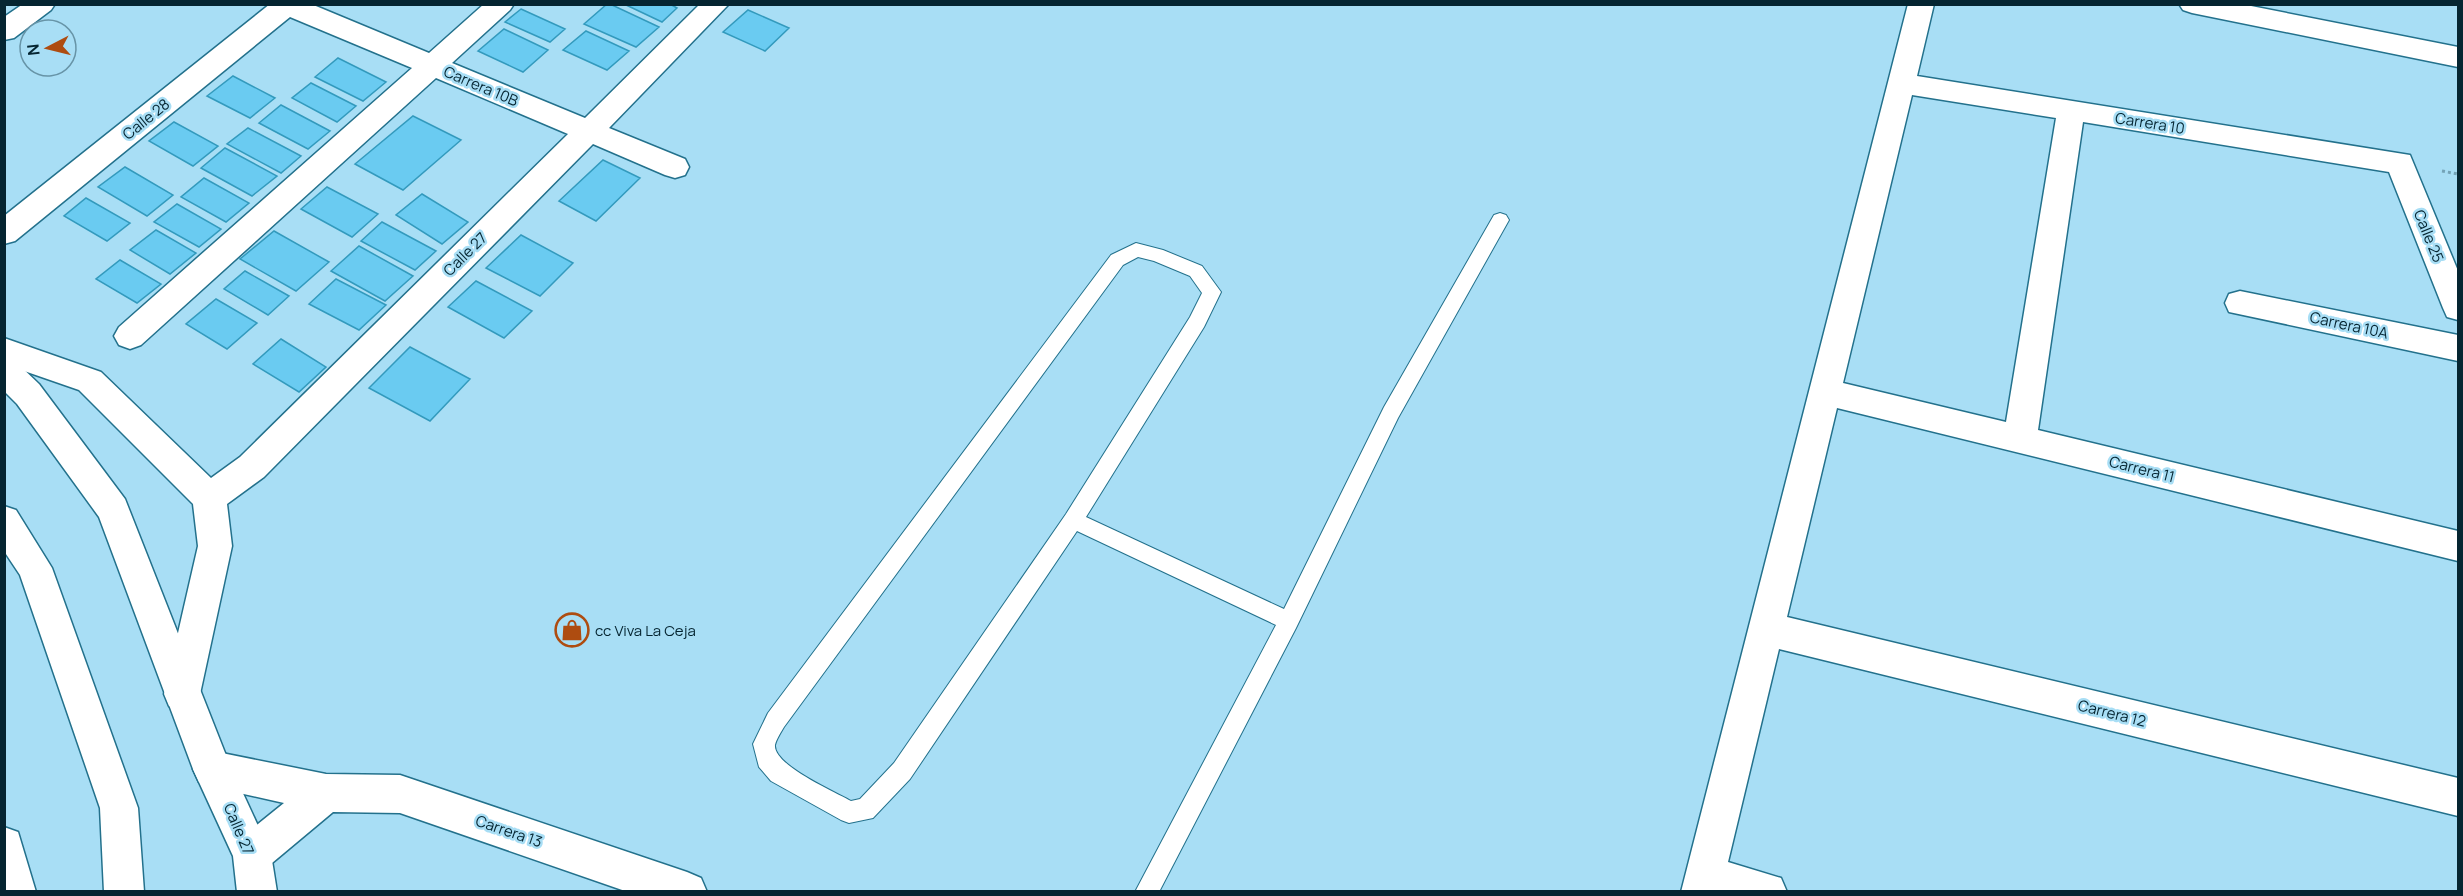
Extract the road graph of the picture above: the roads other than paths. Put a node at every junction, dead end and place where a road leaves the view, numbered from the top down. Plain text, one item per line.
1 (501, 4) edge
2 (716, 4) edge
3 (1921, 4) edge
4 (2192, 4) edge
5 (287, 5) edge
6 (34, 6) edge
7 (2296, 14) edge
8 (4, 31) edge
9 (2458, 57) edge
10 (432, 66) junction
11 (1901, 83) junction
12 (2071, 110) junction
13 (590, 131) junction
14 (2400, 163) joint
15 (675, 167) dead end
16 (1500, 220) dead end
17 (4, 233) edge
18 (2240, 303) dead end
19 (2458, 308) edge
20 (130, 336) dead end
21 (2458, 348) edge
22 (4, 351) edge
23 (4, 370) edge
24 (1825, 392) junction
25 (2020, 439) junction
26 (209, 498) junction
27 (1073, 520) junction
28 (4, 521) edge
29 (2458, 546) edge
30 (1289, 621) junction
31 (1766, 629) junction
32 (182, 694) junction
33 (212, 769) junction
34 (326, 793) junction
35 (2458, 797) edge
36 (4, 846) edge
37 (252, 854) junction
38 (1704, 883) edge
39 (16, 891) edge
40 (124, 891) edge
41 (257, 891) edge
42 (687, 891) edge
43 (1146, 891) edge
44 (1767, 891) edge

1 - 10 street
2 - 13 street, Calle 27
3 - 11 street
4 - 7 street
5 - 10 street, Carrera 10B
5 - 17 street, Calle 28
6 - 8 street
7 - 9 street
10 - 13 street, Carrera 10B
10 - 20 street
11 - 12 street, Carrera 10
11 - 24 street
12 - 14 street, Carrera 10
12 - 25 street
13 - 15 street, Carrera 10B
13 - 26 street, Calle 27
14 - 19 street, Calle 25
16 - 30 lane
18 - 21 street, Carrera 10A
22 - 26 street
23 - 32 street, Calle 27
24 - 25 street, Carrera 11
24 - 31 street
25 - 29 street, Carrera 11
26 - 32 street
27 - 27 lane
27 - 30 lane
28 - 40 street
30 - 43 lane
31 - 35 street, Carrera 12
31 - 38 street
32 - 33 street, Calle 27
33 - 34 street, Carrera 13
33 - 37 street, Calle 27
34 - 37 street
34 - 42 street, Carrera 13
36 - 39 street
37 - 41 street, Calle 27
38 - 44 street

